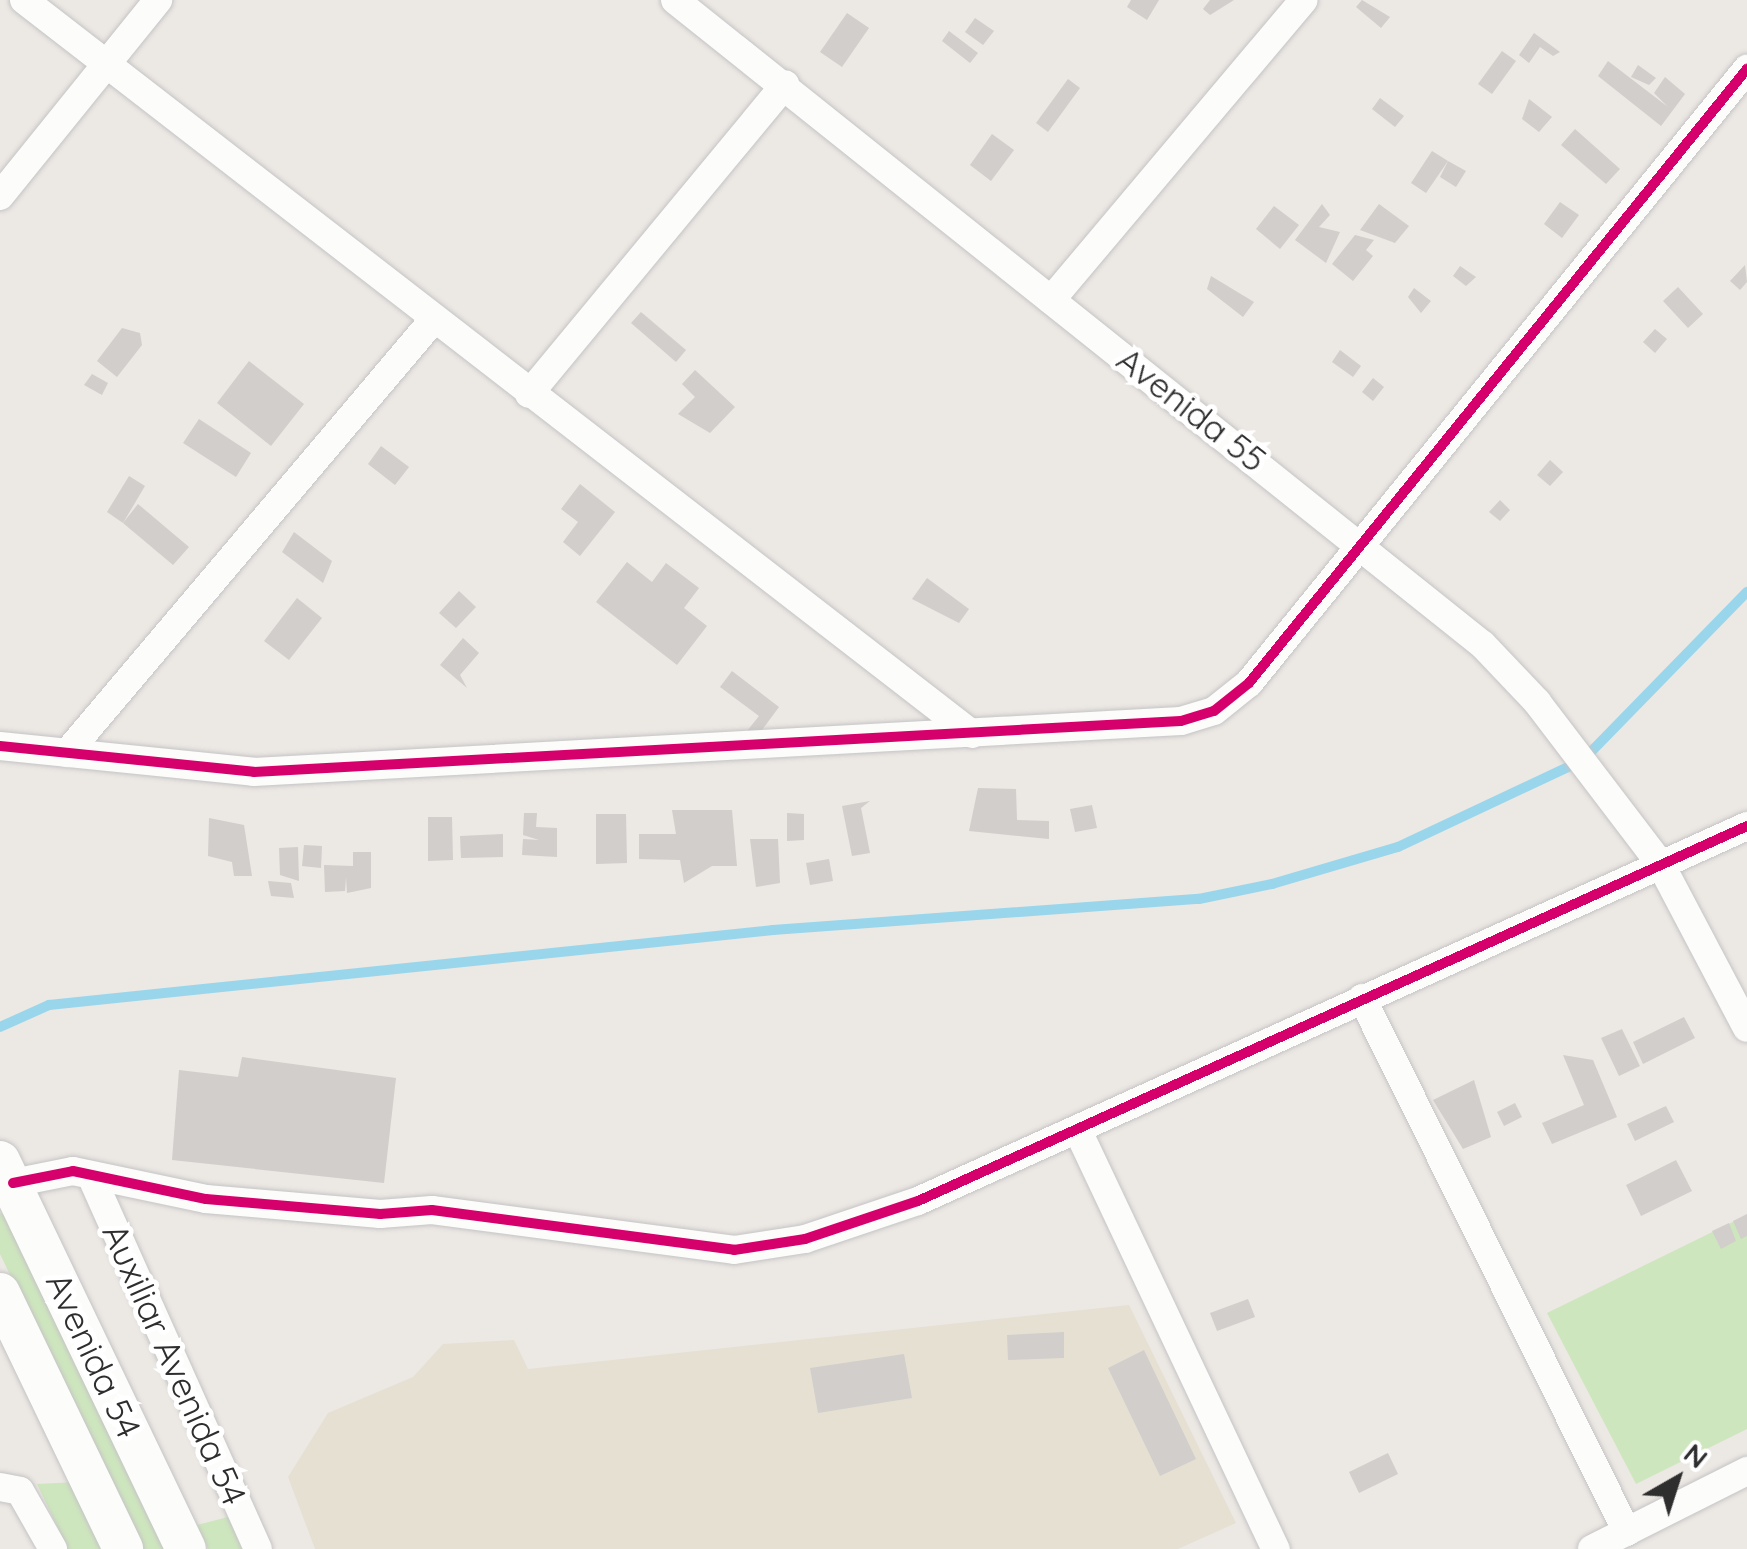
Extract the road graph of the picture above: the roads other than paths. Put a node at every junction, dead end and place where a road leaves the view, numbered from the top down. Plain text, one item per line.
1 (24, 0) edge
2 (158, 0) edge
3 (676, 0) edge
4 (1304, 0) edge
5 (105, 66) junction
6 (1747, 68) edge
7 (785, 84) junction
8 (0, 196) edge
9 (1051, 300) junction
10 (434, 319) junction
11 (529, 394) junction
12 (1364, 543) junction
13 (972, 734) junction
14 (0, 746) edge
15 (68, 754) junction
16 (1747, 826) edge
17 (1661, 865) junction
18 (1362, 998) junction
19 (1747, 1028) edge
20 (1078, 1130) junction
21 (6, 1172) edge
22 (92, 1178) junction
23 (0, 1292) edge
24 (1747, 1471) edge
25 (10, 1489) edge
26 (1627, 1532) junction
27 (1272, 1548) edge
28 (53, 1549) edge
29 (123, 1549) edge
30 (186, 1549) edge
31 (258, 1549) edge
32 (1592, 1549) edge

1 - 5 street
2 - 5 street
3 - 7 street, Avenida 55
4 - 9 street
5 - 8 street
5 - 10 street
6 - 12 street
7 - 9 street, Avenida 55
7 - 11 street
9 - 12 street, Avenida 55
10 - 11 street
10 - 15 street
11 - 13 street
12 - 13 street
12 - 17 street, Avenida 55
13 - 15 street
14 - 15 street
16 - 17 street
17 - 18 street
17 - 19 street, Avenida 55
18 - 20 street
18 - 26 street
20 - 22 street
20 - 27 street
21 - 22 street
21 - 30 main road, Avenida 54
22 - 31 street, Auxiliar Avenida 54
23 - 29 main road, Avenida 54
24 - 26 street
25 - 28 street
26 - 32 street

